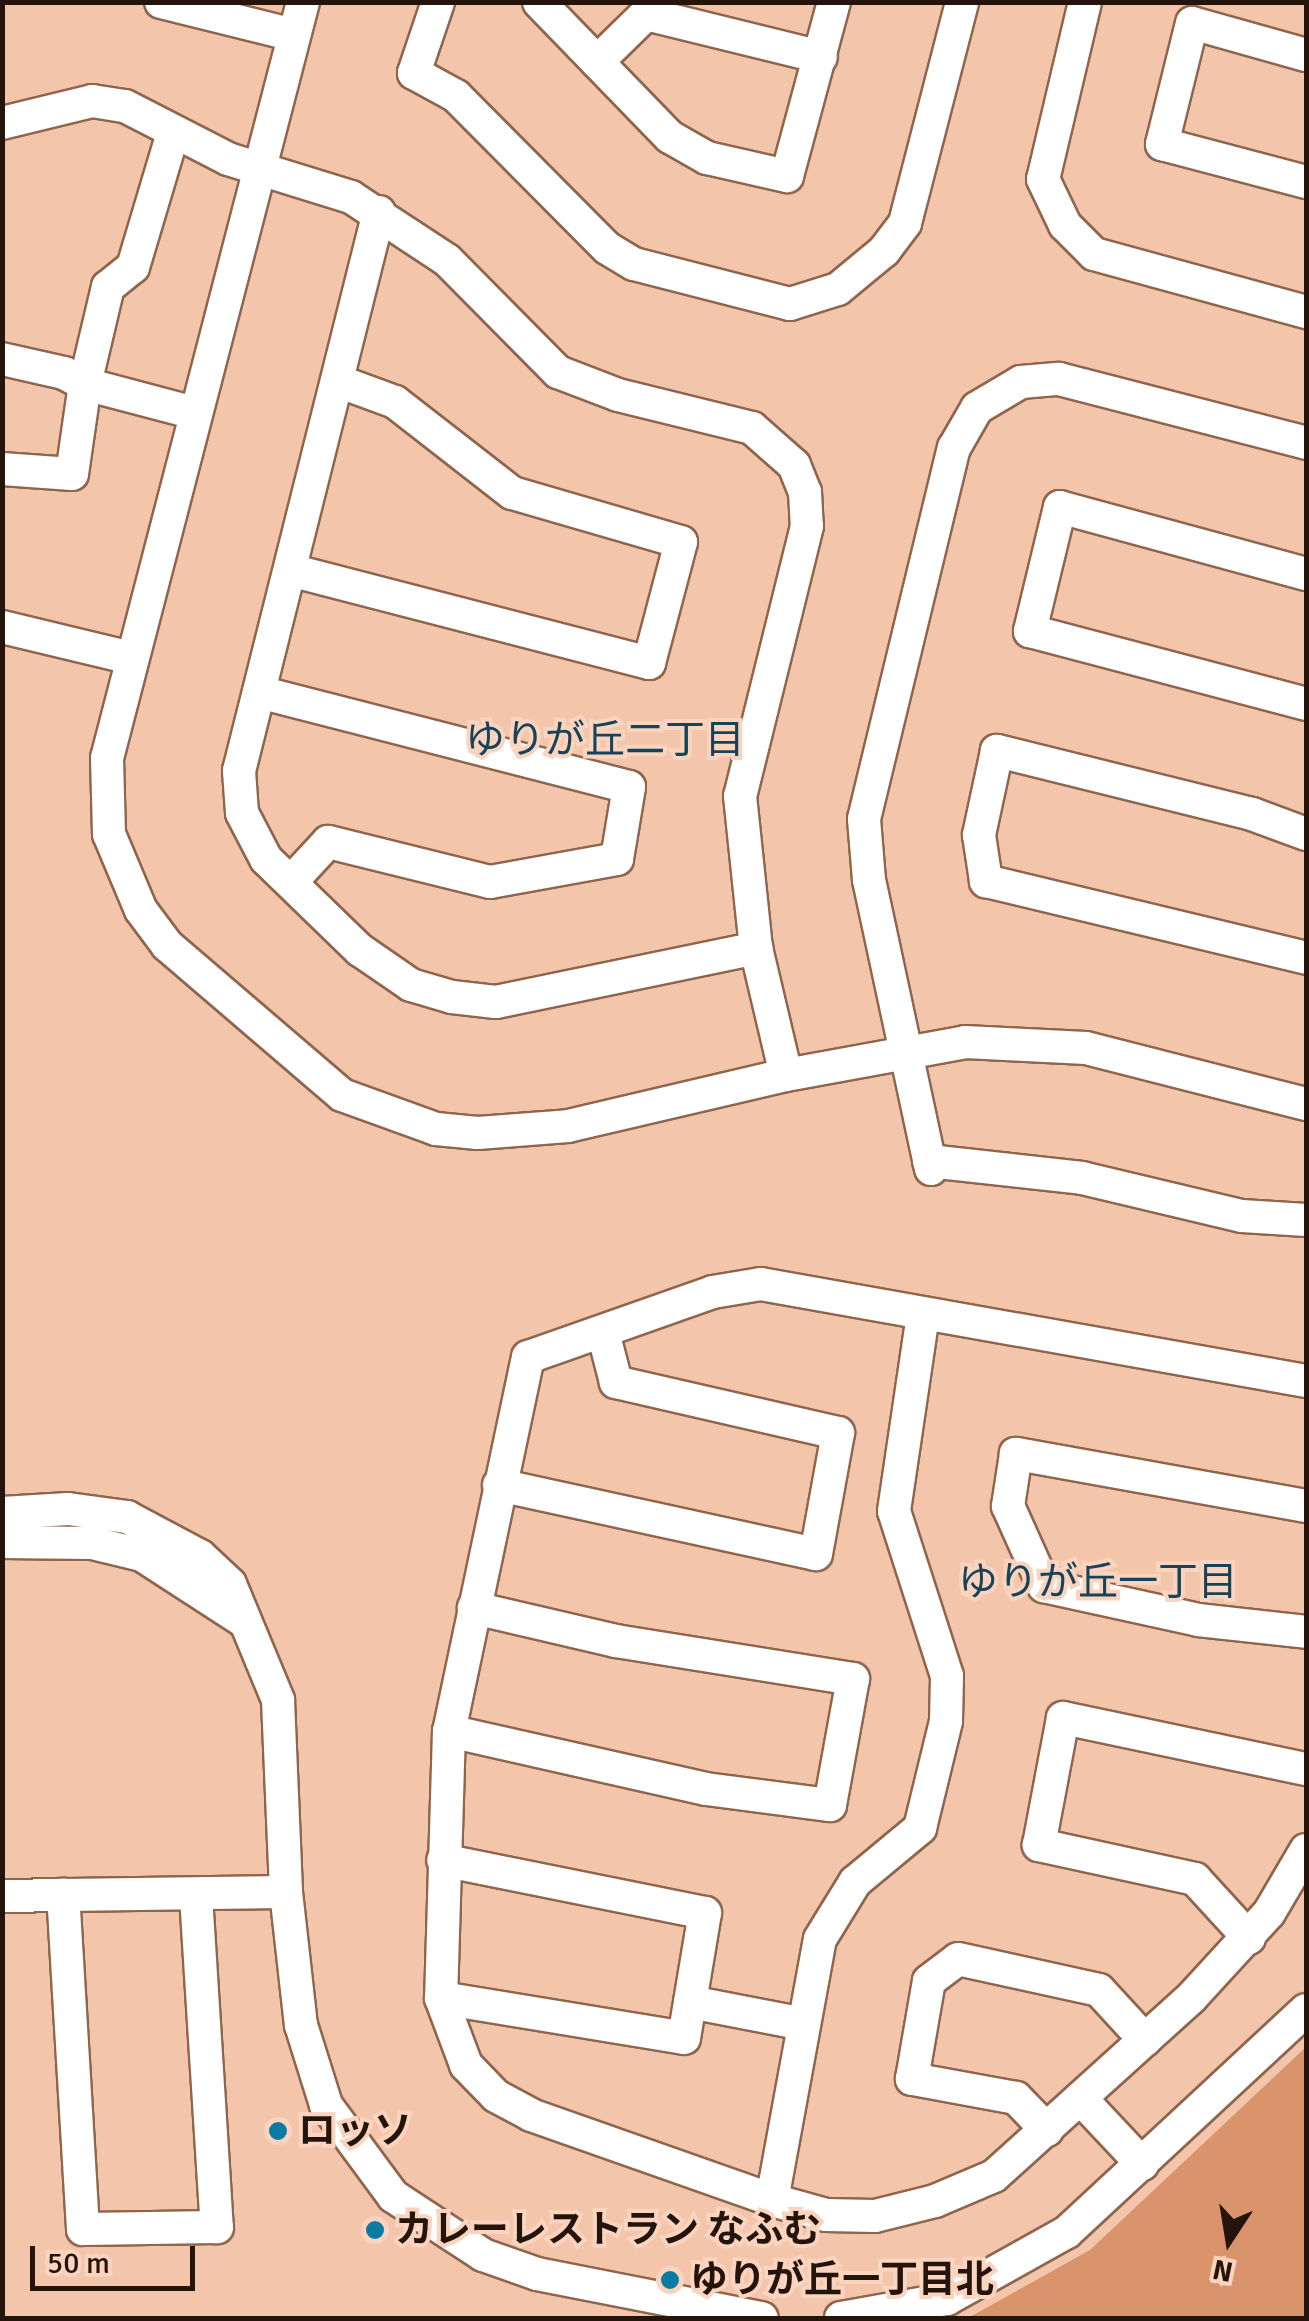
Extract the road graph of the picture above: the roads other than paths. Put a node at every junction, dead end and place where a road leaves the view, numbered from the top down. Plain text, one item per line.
1 (161, 2) edge
2 (303, 2) edge
3 (438, 2) edge
4 (538, 2) edge
5 (834, 2) edge
6 (962, 2) edge
7 (1085, 2) edge
8 (294, 35) junction
9 (1306, 55) edge
10 (820, 57) junction
11 (597, 62) junction
12 (2, 123) edge
13 (174, 133) junction
14 (259, 168) junction
15 (1306, 182) edge
16 (379, 212) junction
17 (1306, 312) edge
18 (2, 359) edge
19 (338, 382) junction
20 (85, 384) junction
21 (195, 413) junction
22 (1306, 443) edge
23 (2, 469) edge
24 (290, 570) junction
25 (1306, 574) edge
26 (2, 626) edge
27 (130, 658) junction
28 (258, 692) junction
29 (1306, 704) edge
30 (1306, 834) edge
31 (291, 882) junction
32 (756, 948) junction
33 (1306, 958) edge
34 (905, 1051) junction
35 (786, 1074) junction
36 (1306, 1104) edge
37 (1306, 1220) edge
38 (923, 1314) junction
39 (603, 1332) junction
40 (1306, 1381) edge
41 (499, 1485) junction
42 (1306, 1506) edge
43 (2, 1513) edge
44 (2, 1542) edge
45 (474, 1608) junction
46 (244, 1622) junction
47 (1306, 1632) edge
48 (449, 1731) junction
49 (1306, 1769) edge
50 (1306, 1850) edge
51 (443, 1860) junction
52 (286, 1892) junction
53 (63, 1895) junction
54 (2, 1896) edge
55 (196, 1896) junction
56 (1248, 1938) junction
57 (441, 1998) junction
58 (690, 2002) junction
59 (1306, 2010) edge
60 (804, 2024) junction
61 (1145, 2040) junction
62 (1082, 2100) junction
63 (1047, 2130) junction
64 (1142, 2164) junction
65 (772, 2200) junction
66 (762, 2318) edge
67 (841, 2318) edge

1 - 8 street
2 - 8 street
3 - 6 street
4 - 11 street
5 - 10 street
7 - 17 street
8 - 14 street
9 - 15 street
10 - 11 street
10 - 11 street
12 - 13 street
13 - 14 street
13 - 20 street
14 - 16 street
14 - 21 street
16 - 19 street
16 - 32 street
18 - 20 street
19 - 24 street
19 - 24 street
20 - 21 street
20 - 23 street
21 - 27 street
22 - 34 street
24 - 28 street
25 - 29 street
26 - 27 street
27 - 35 street
28 - 31 street
28 - 31 street
30 - 33 street
31 - 32 street
32 - 35 street
34 - 35 street
34 - 36 street
34 - 37 street
38 - 39 street
38 - 40 street
38 - 60 street
39 - 41 street
39 - 41 street
41 - 45 street
42 - 47 street
43 - 46 street
44 - 46 street
45 - 48 street
45 - 48 street
46 - 52 street
48 - 51 street
49 - 56 street
50 - 56 street
51 - 57 street
51 - 58 street
52 - 55 street
52 - 66 street
53 - 54 street
53 - 55 street
53 - 55 street
56 - 61 street
57 - 58 street
57 - 65 street
58 - 60 street
59 - 64 street
60 - 65 street
61 - 62 street
61 - 63 street
62 - 63 street
62 - 64 street
63 - 65 street
64 - 67 street

